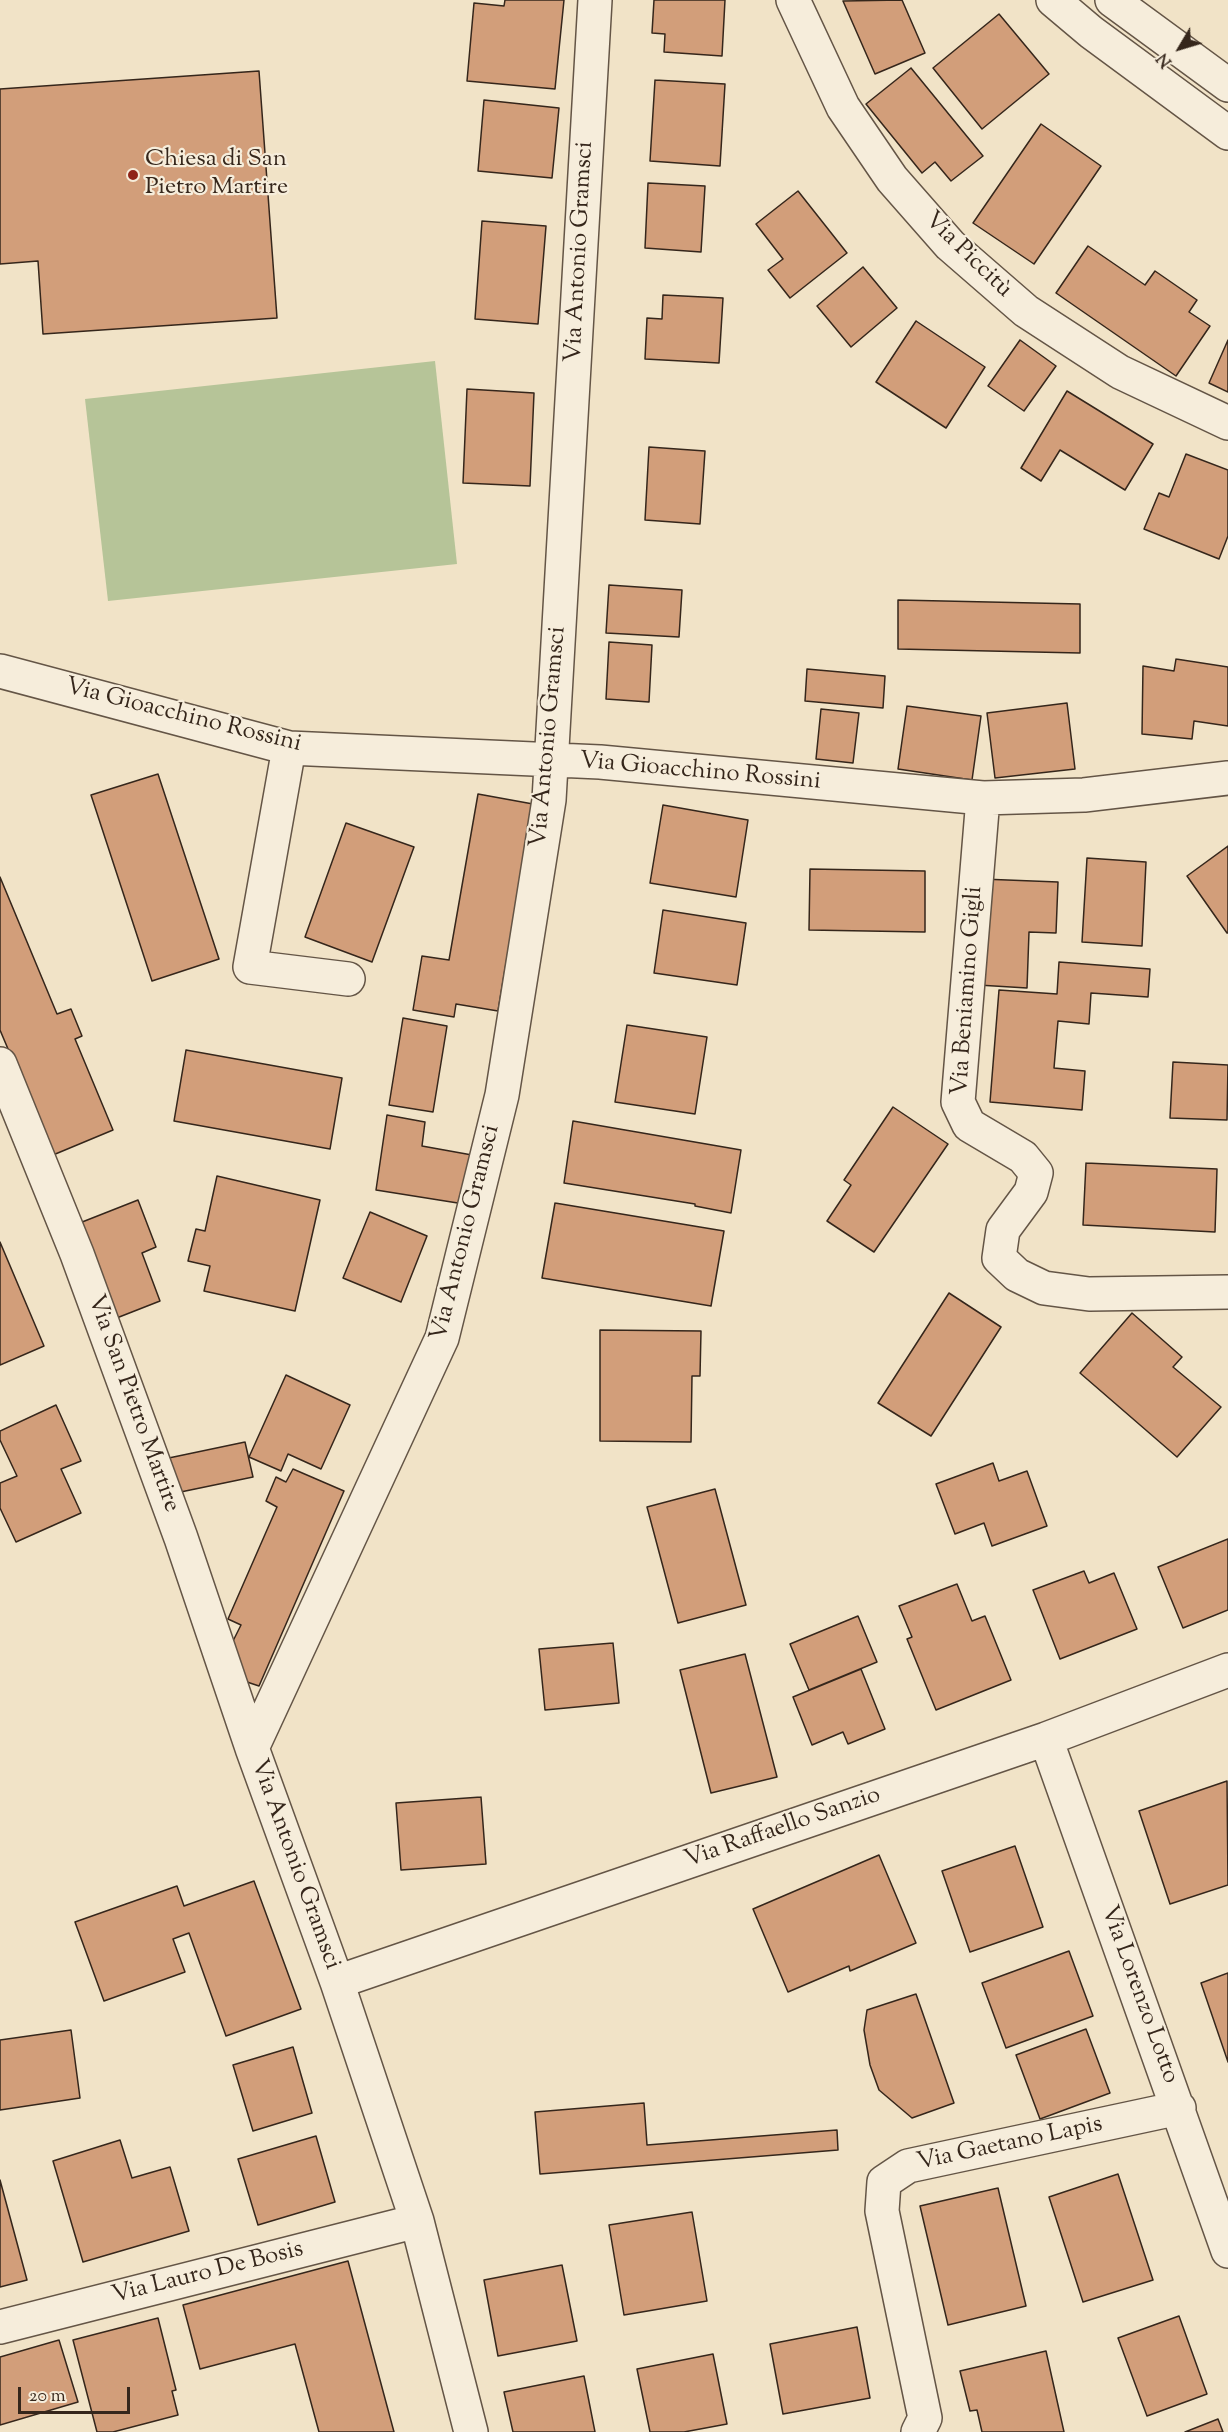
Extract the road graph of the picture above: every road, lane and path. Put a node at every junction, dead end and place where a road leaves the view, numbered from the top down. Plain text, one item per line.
1 (595, 0) edge
2 (794, 0) edge
3 (1053, 0) edge
4 (1112, 0) edge
5 (1228, 86) edge
6 (1228, 133) edge
7 (1228, 423) edge
8 (0, 670) edge
9 (289, 748) junction
10 (552, 760) junction
11 (1228, 778) edge
12 (983, 798) junction
13 (348, 979) dead end
14 (1, 1069) edge
15 (1228, 1292) edge
16 (1228, 1670) edge
17 (1046, 1739) junction
18 (252, 1748) junction
19 (337, 1982) junction
20 (1179, 2108) junction
21 (417, 2221) junction
22 (1228, 2251) edge
23 (0, 2327) edge
24 (471, 2432) edge
25 (918, 2432) edge

1 - 10 street, Via Antonio Gramsci
2 - 7 street, Via Piccitù
3 - 6 street
4 - 5 street
8 - 9 street, Via Gioacchino Rossini
9 - 10 street, Via Gioacchino Rossini
9 - 13 street
10 - 12 street, Via Gioacchino Rossini
10 - 18 street, Via Antonio Gramsci
11 - 12 street, Via Gioacchino Rossini
12 - 15 street, Via Beniamino Gigli
14 - 18 street, Via San Pietro Martire
16 - 17 street, Via Raffaello Sanzio
17 - 19 street, Via Raffaello Sanzio
17 - 20 street, Via Lorenzo Lotto
18 - 19 street, Via Antonio Gramsci
19 - 21 street, Via Antonio Gramsci
20 - 22 street, Via Lorenzo Lotto
20 - 25 street, Via Gaetano Lapis
21 - 23 street, Via Lauro De Bosis
21 - 24 street, Via Antonio Gramsci

